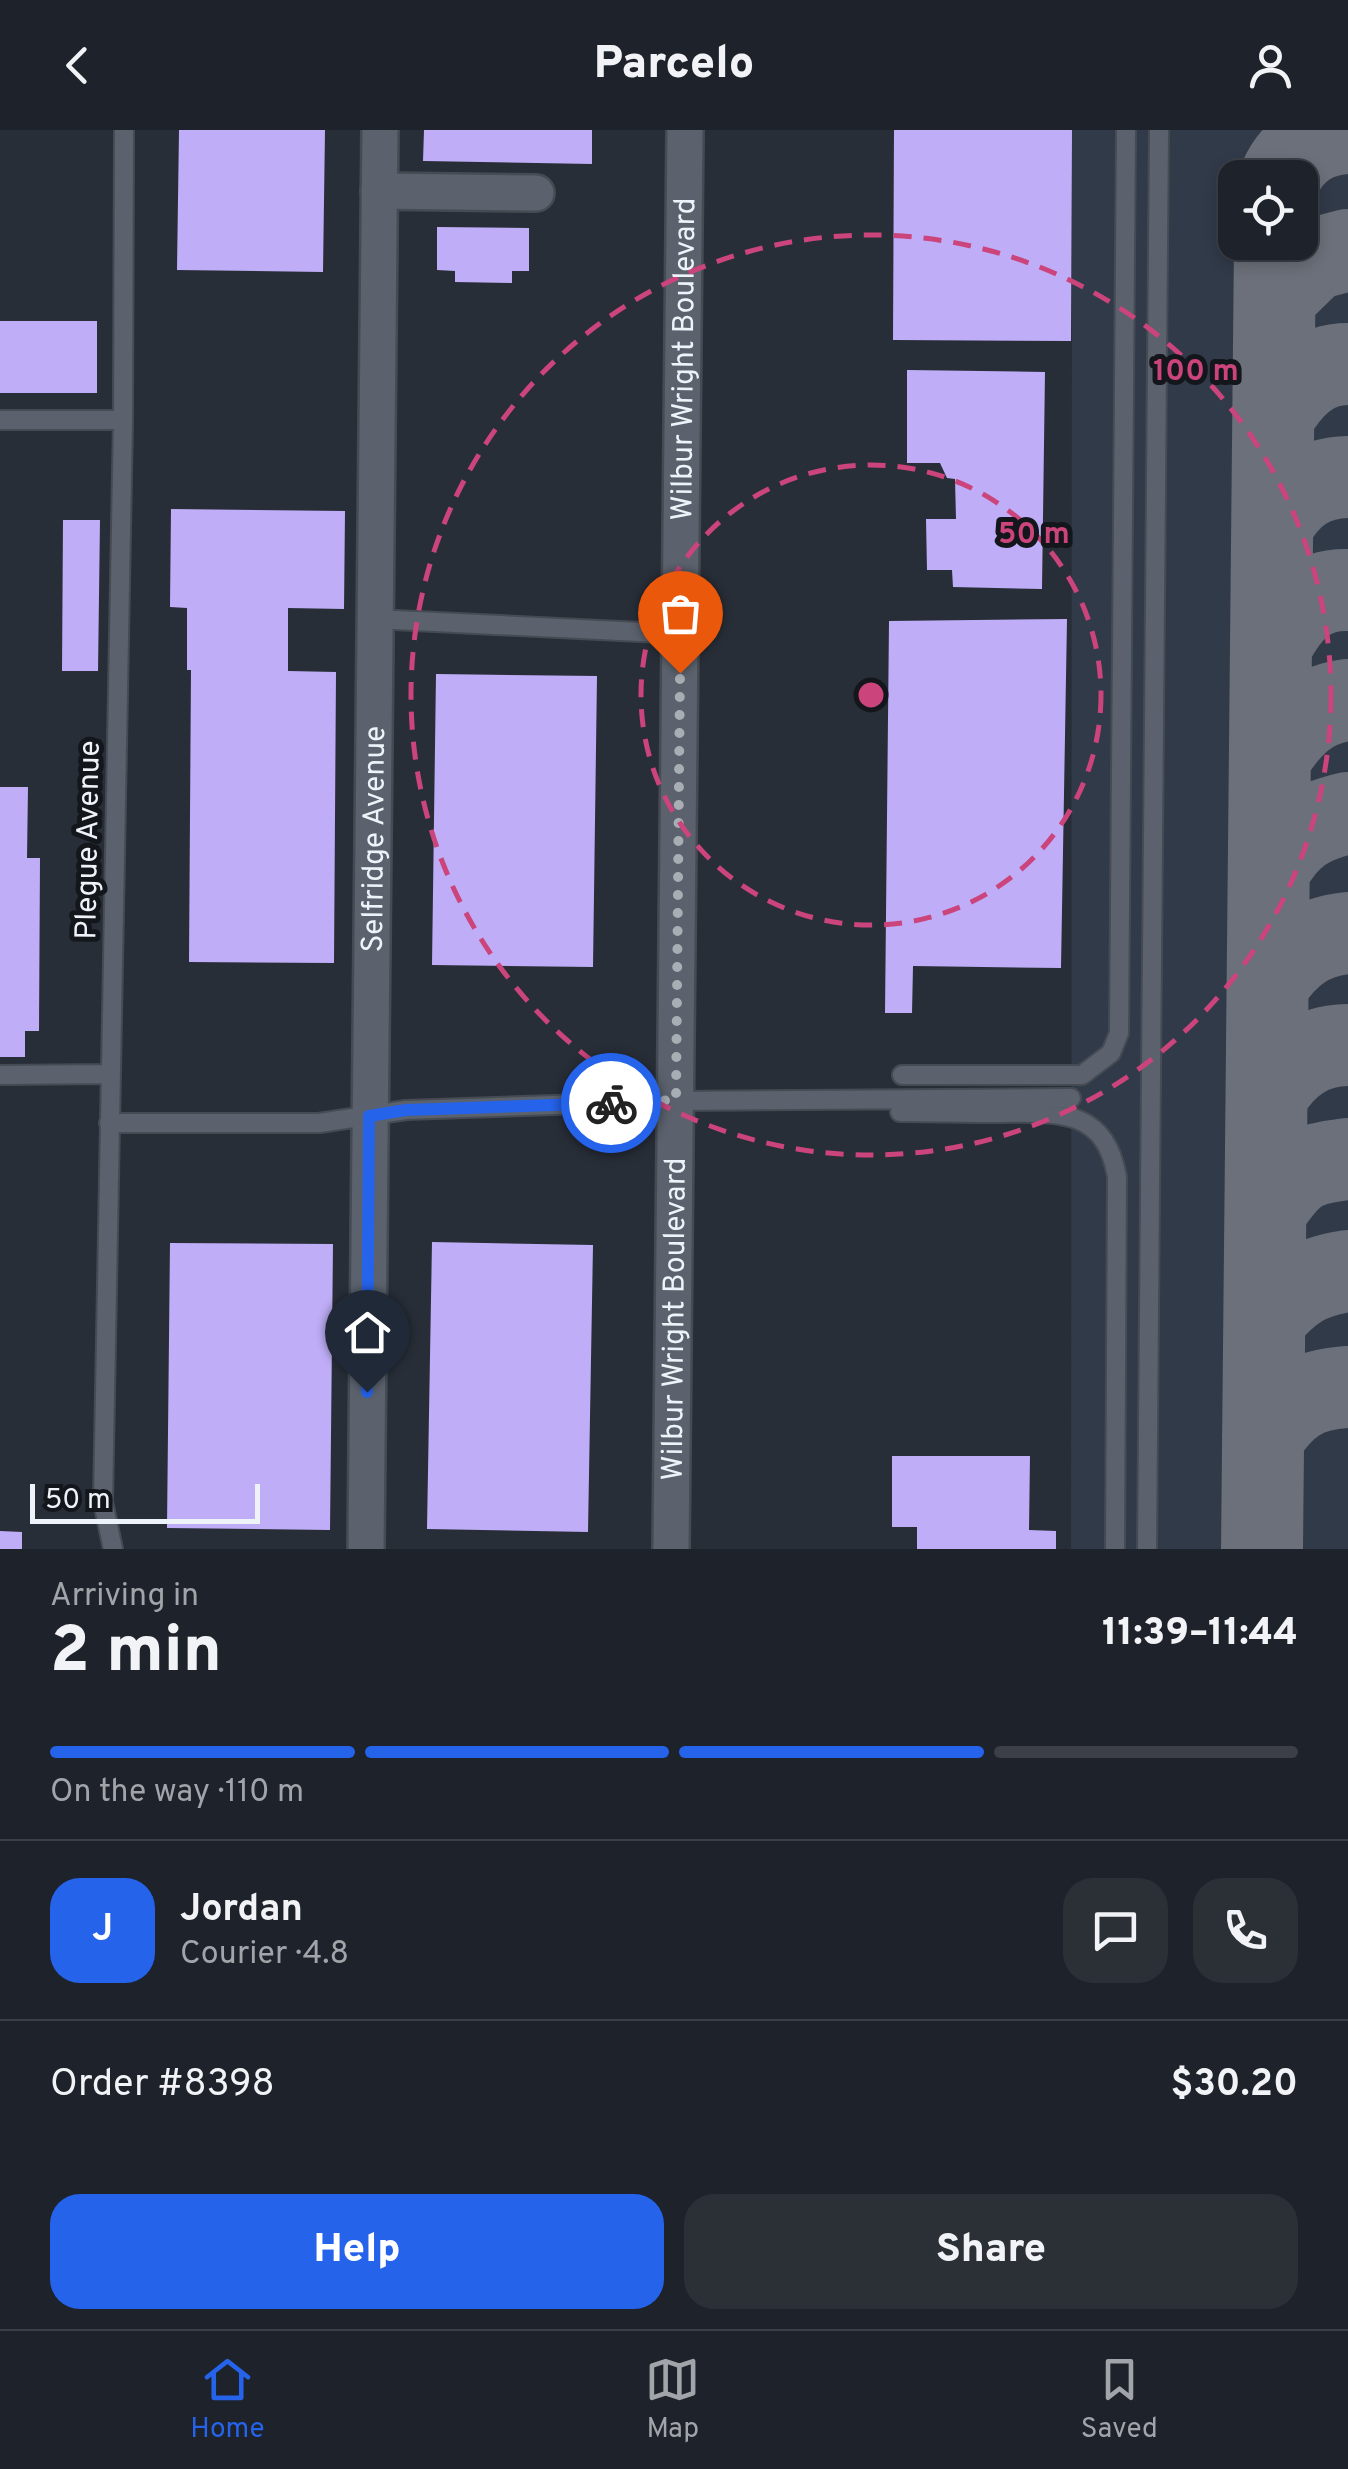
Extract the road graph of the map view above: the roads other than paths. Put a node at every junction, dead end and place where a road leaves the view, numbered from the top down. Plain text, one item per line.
1 (124, 130) edge
2 (380, 130) edge
3 (684, 130) edge
4 (1126, 130) edge
5 (1159, 130) edge
6 (379, 191) junction
7 (536, 193) dead end
8 (0, 420) edge
9 (123, 420) junction
10 (374, 619) junction
11 (681, 634) junction
12 (110, 1074) junction
13 (0, 1075) edge
14 (902, 1075) dead end
15 (1072, 1098) dead end
16 (676, 1100) junction
17 (900, 1112) dead end
18 (369, 1116) junction
19 (109, 1123) junction
20 (113, 1549) edge
21 (366, 1549) edge
22 (671, 1549) edge
23 (1116, 1549) edge
24 (1147, 1549) edge

1 - 9 lane, Plegue Avenue
2 - 6 street, Selfridge Avenue
3 - 11 street, Wilbur Wright Boulevard
4 - 14 lane
5 - 24 lane
6 - 7 street
6 - 10 street, Selfridge Avenue
8 - 9 lane
9 - 12 lane, Plegue Avenue
10 - 11 lane
10 - 18 street, Selfridge Avenue
11 - 16 street, Wilbur Wright Boulevard
12 - 13 lane
12 - 19 lane, Plegue Avenue
15 - 16 lane
16 - 18 lane
16 - 22 street, Wilbur Wright Boulevard
17 - 23 lane
18 - 19 lane
18 - 21 street, Selfridge Avenue
19 - 20 lane, Plegue Avenue

